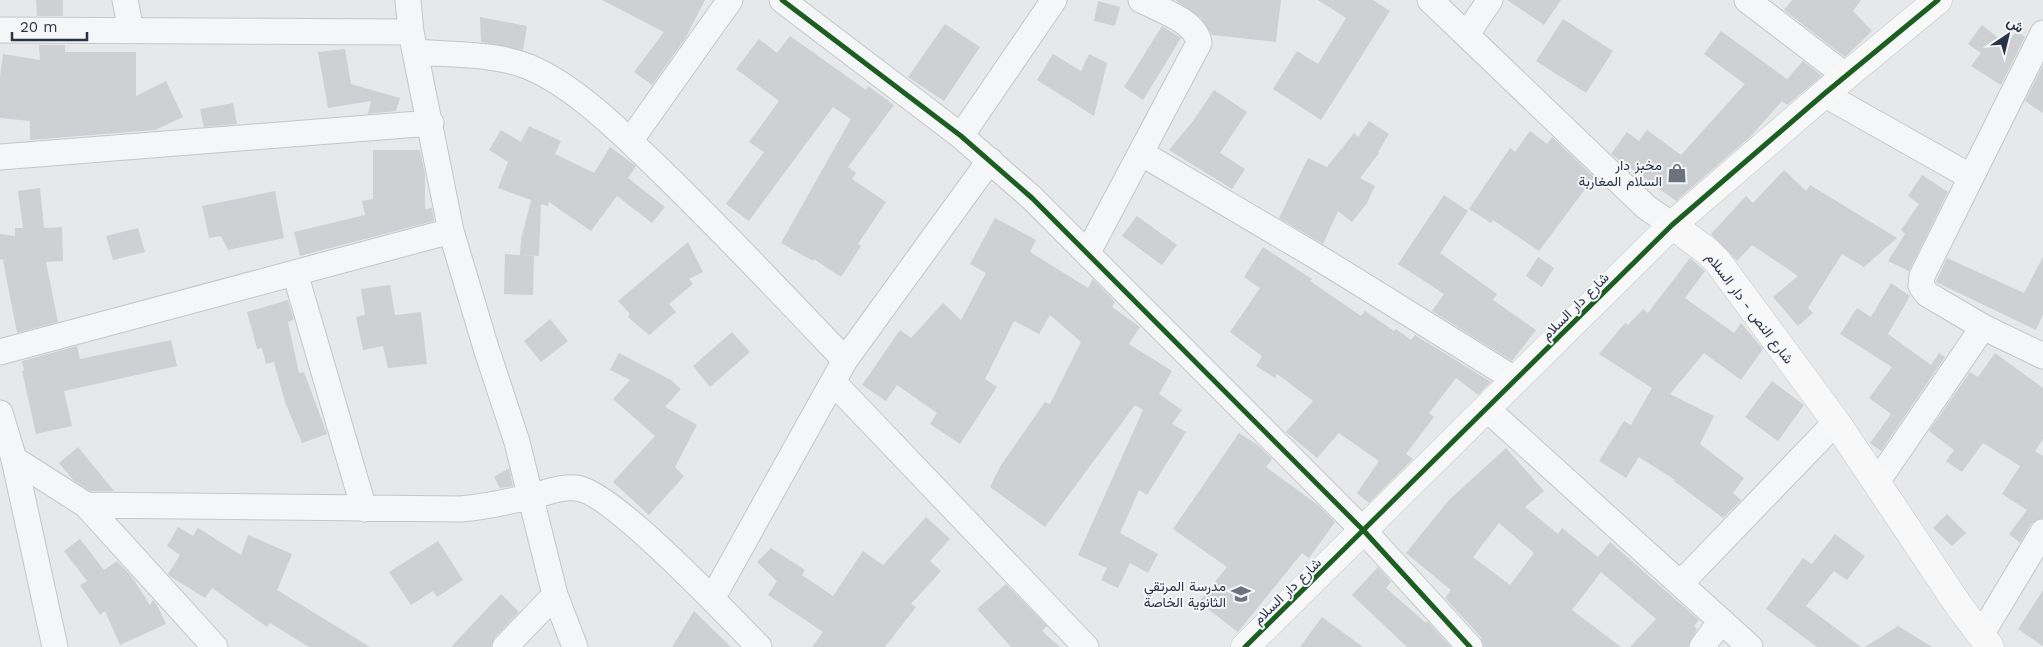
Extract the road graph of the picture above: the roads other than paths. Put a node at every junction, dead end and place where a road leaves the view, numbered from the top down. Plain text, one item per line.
1 (125, 0) edge
2 (408, 0) edge
3 (730, 0) edge
4 (782, 0) edge
5 (1054, 0) edge
6 (1141, 0) edge
7 (1430, 0) edge
8 (1490, 0) edge
9 (1747, 0) edge
10 (1938, 0) edge
11 (0, 30) edge
12 (131, 30) junction
13 (2043, 32) edge
14 (1467, 34) junction
15 (413, 42) junction
16 (1846, 76) junction
17 (1824, 94) junction
18 (431, 124) junction
19 (961, 136) junction
20 (630, 141) junction
21 (1141, 152) junction
22 (0, 156) edge
23 (990, 160) junction
24 (1971, 177) junction
25 (1672, 225) junction
26 (451, 231) junction
27 (1088, 252) junction
28 (295, 273) junction
29 (1983, 327) junction
30 (0, 352) edge
31 (2043, 356) edge
32 (845, 360) junction
33 (1516, 380) junction
34 (833, 382) junction
35 (1487, 409) junction
36 (0, 413) edge
37 (1836, 422) junction
38 (14, 459) junction
39 (1878, 482) junction
40 (531, 496) junction
41 (86, 506) junction
42 (364, 509) junction
43 (1364, 531) junction
44 (2043, 532) edge
45 (1681, 583) junction
46 (555, 595) junction
47 (712, 599) junction
48 (1721, 621) junction
49 (1986, 641) edge
50 (55, 647) edge
51 (215, 647) edge
52 (505, 647) edge
53 (575, 647) edge
54 (759, 647) edge
55 (1086, 647) edge
56 (1245, 647) edge
57 (1470, 647) edge
58 (1702, 647) edge
59 (1750, 647) edge

1 - 12 street
2 - 15 street
3 - 20 street
4 - 19 street
5 - 19 street
6 - 21 street
7 - 14 street, شارع النص - دار السلام
8 - 14 street
9 - 16 street
10 - 16 street, شارع دار السلام
11 - 12 street
12 - 15 street
13 - 24 street
14 - 25 street, شارع النص - دار السلام
15 - 18 street
15 - 20 street
16 - 17 street, شارع دار السلام
17 - 24 street
17 - 25 street, شارع دار السلام
18 - 22 street
18 - 26 street
19 - 23 street
20 - 32 street
21 - 27 street
21 - 33 street
23 - 27 street
23 - 32 street
24 - 29 street
25 - 33 street, شارع دار السلام
25 - 37 street, شارع النص - دار السلام
26 - 28 street
26 - 40 street
27 - 43 street
28 - 30 street
28 - 42 street
29 - 31 street
29 - 39 street
32 - 34 street
33 - 35 street, شارع دار السلام
34 - 47 street
34 - 55 street
35 - 43 street, شارع دار السلام
35 - 45 street
36 - 38 street
37 - 39 street, شارع النص - دار السلام
37 - 45 street
38 - 41 street
38 - 50 street
39 - 49 street, شارع النص - دار السلام
40 - 42 street
40 - 46 street
40 - 47 street
41 - 42 street
41 - 51 street
43 - 56 street, شارع دار السلام
43 - 57 street
44 - 49 street
45 - 48 street
46 - 52 street
46 - 53 street
47 - 54 street
48 - 58 street
48 - 59 street

